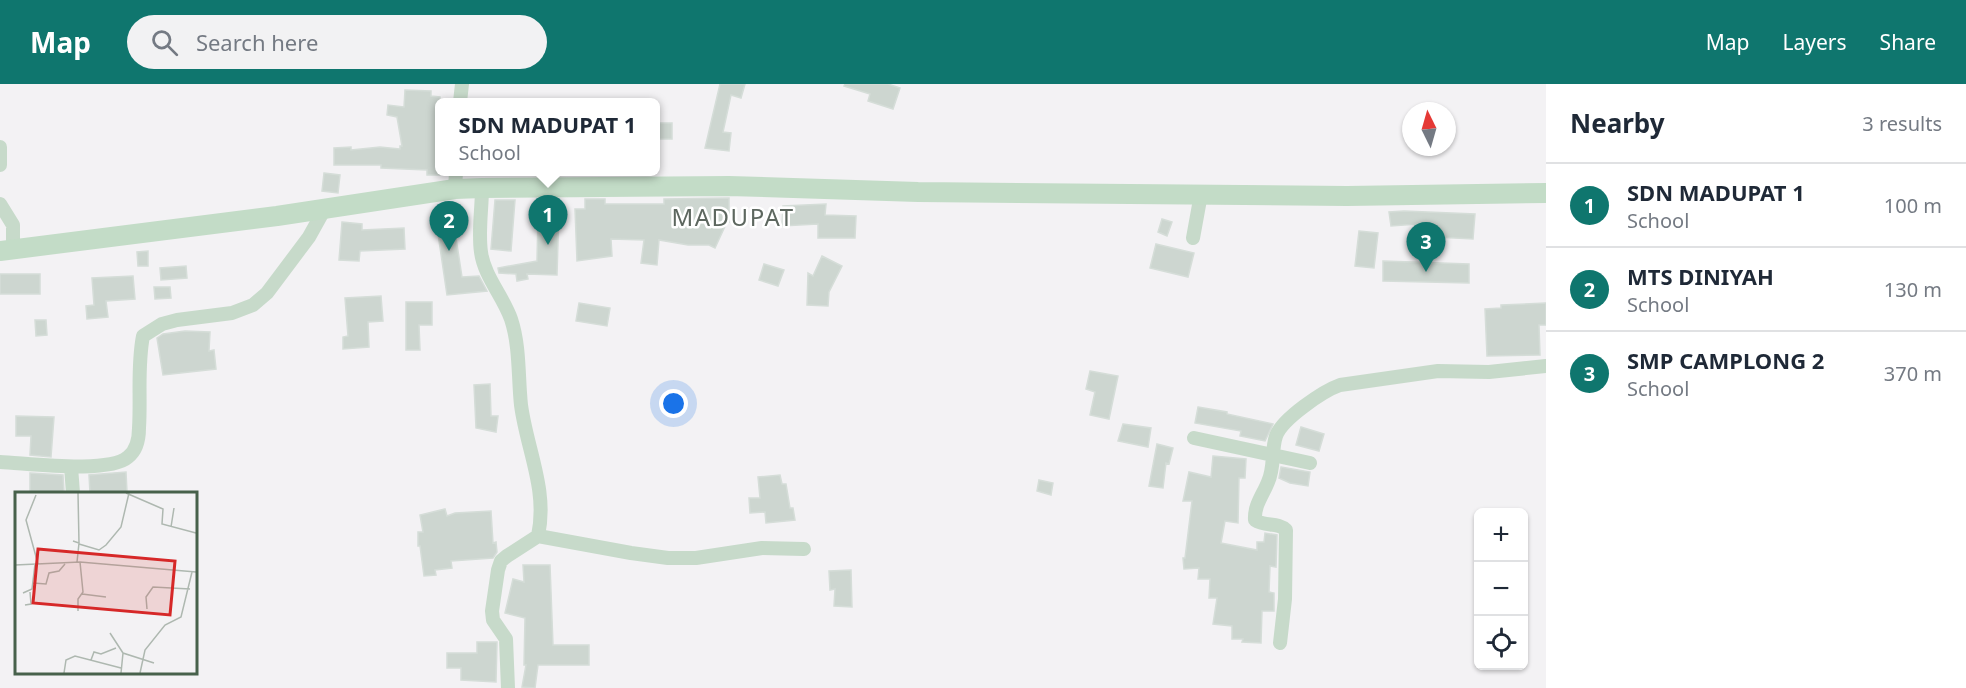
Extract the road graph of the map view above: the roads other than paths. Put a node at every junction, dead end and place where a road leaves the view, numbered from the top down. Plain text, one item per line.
1 (0, 147) edge
2 (0, 165) edge
3 (456, 180) edge
4 (482, 188) junction
5 (1546, 193) edge
6 (1201, 194) junction
7 (0, 204) edge
8 (324, 210) junction
9 (1194, 238) dead end
10 (6, 250) edge
11 (1546, 366) edge
12 (1194, 438) dead end
13 (1273, 454) junction
14 (0, 462) edge
15 (1310, 463) dead end
16 (71, 466) junction
17 (73, 492) edge
18 (538, 536) junction
19 (804, 549) dead end
20 (1280, 643) dead end
21 (508, 688) edge

1 - 2 street
3 - 4 street
3 - 8 street
4 - 6 street
4 - 18 street
5 - 6 street
6 - 9 street
7 - 10 street
8 - 10 street
8 - 16 street
11 - 13 street
12 - 13 street
13 - 15 street
13 - 20 street
14 - 16 street
16 - 17 street
18 - 19 street
18 - 21 street

